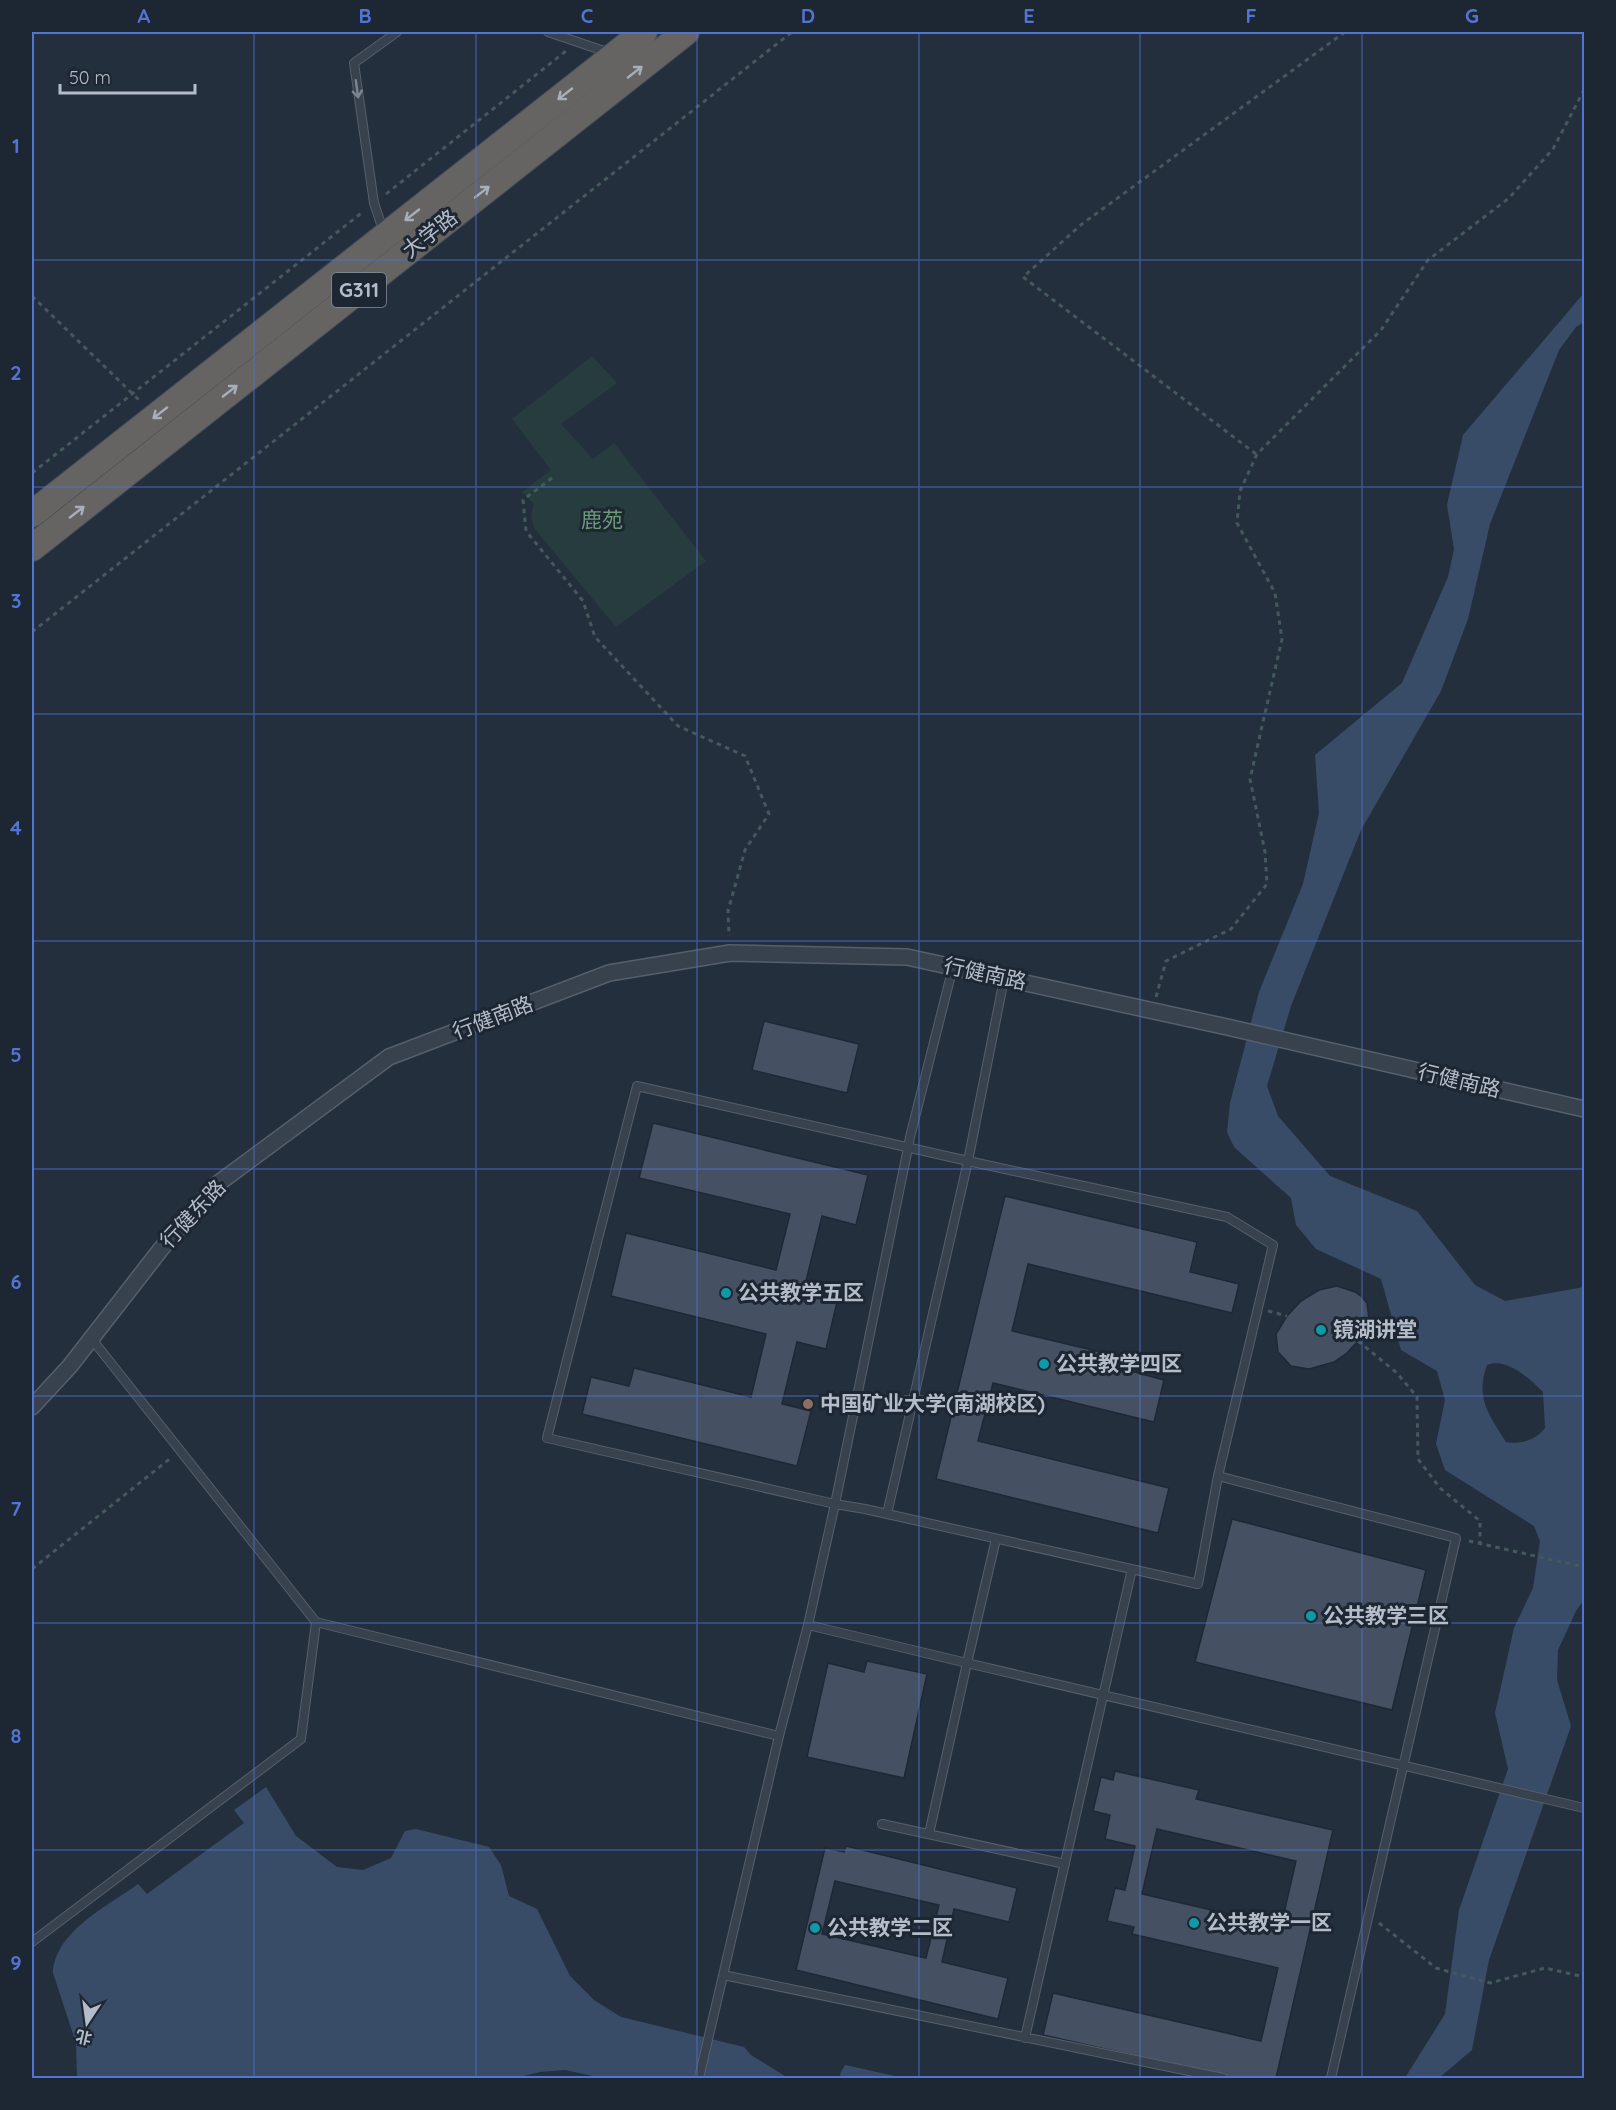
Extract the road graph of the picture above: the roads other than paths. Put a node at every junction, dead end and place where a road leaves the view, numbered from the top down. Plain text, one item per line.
1 (397, 32) edge
2 (548, 32) edge
3 (644, 32) edge
4 (686, 32) edge
5 (614, 55) junction
6 (385, 236) junction
7 (32, 514) edge
8 (32, 548) edge
9 (953, 967) junction
10 (1004, 979) junction
11 (389, 1057) joint
12 (1584, 1109) edge
13 (908, 1148) junction
14 (968, 1161) junction
15 (91, 1338) junction
16 (32, 1407) edge
17 (1218, 1476) junction
18 (835, 1504) junction
19 (887, 1514) junction
20 (996, 1539) junction
21 (1132, 1569) junction
22 (316, 1622) junction
23 (808, 1625) junction
24 (967, 1663) junction
25 (1104, 1695) junction
26 (779, 1736) junction
27 (1403, 1765) junction
28 (1584, 1808) edge
29 (882, 1824) dead end
30 (929, 1834) junction
31 (1065, 1864) junction
32 (32, 1942) edge
33 (723, 1975) junction
34 (1025, 2037) junction
35 (699, 2079) edge
36 (1223, 2079) edge
37 (1331, 2079) edge

1 -> 6 lane
2 - 5 lane
3 - 5 highway, 大学路 / G311
8 -> 4 highway, 大学路 / G311
5 -> 6 highway, 大学路 / G311
6 -> 7 highway, 大学路 / G311
9 - 10 street, 行健南路
9 - 11 street, 行健南路
9 - 13 lane
10 - 12 street, 行健南路
10 - 14 lane
11 - 15 street, 行健东路
13 - 14 lane
13 - 18 lane
13 - 18 lane
14 - 17 lane
14 - 19 lane
15 - 16 street, 行健东路
15 - 22 lane
17 - 21 lane
17 - 27 lane
18 - 19 lane
18 - 23 lane
19 - 20 lane
20 - 21 lane
20 - 24 lane
21 - 25 lane
22 - 26 lane
22 - 32 lane
23 - 24 lane
23 - 26 lane
24 - 25 lane
24 - 30 lane
25 - 27 lane
25 - 31 lane
26 - 33 lane
27 - 28 lane
27 - 37 lane
29 - 30 lane
30 - 31 lane
31 - 34 lane
33 - 34 lane
33 - 35 lane
34 - 36 lane

